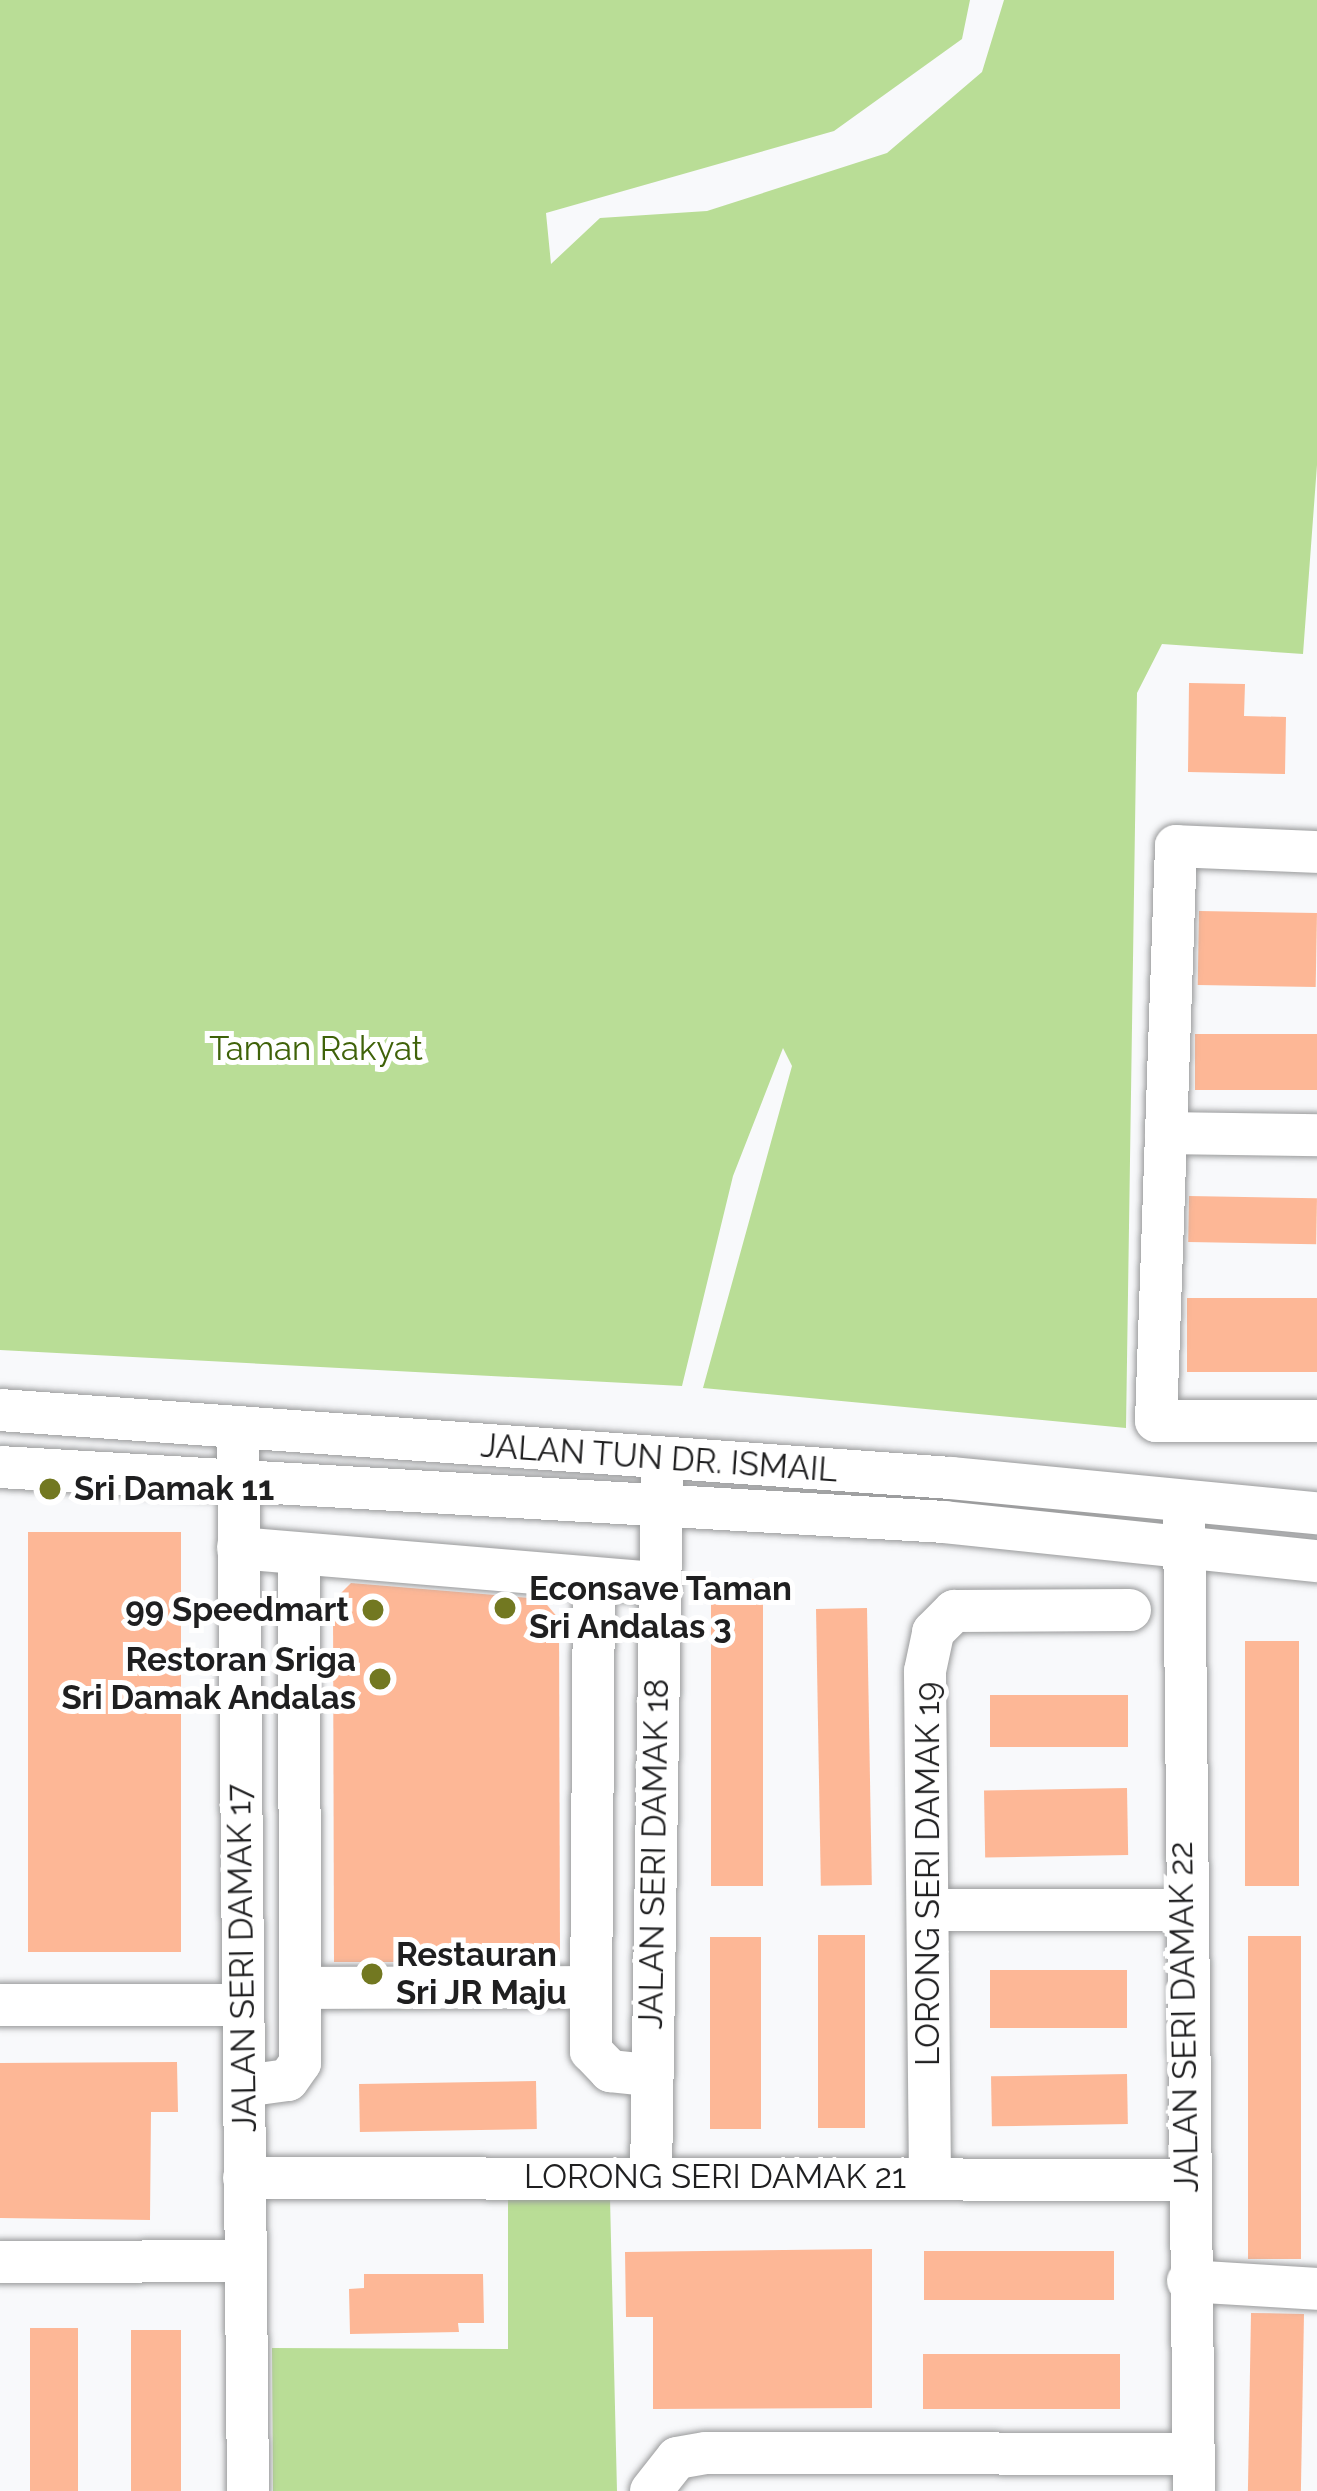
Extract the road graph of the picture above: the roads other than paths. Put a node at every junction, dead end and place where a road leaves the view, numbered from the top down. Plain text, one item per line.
1 (1317, 852) edge
2 (1166, 1133) junction
3 (1317, 1135) edge
4 (0, 1410) edge
5 (1317, 1421) edge
6 (238, 1424) junction
7 (663, 1460) junction
8 (0, 1467) edge
9 (237, 1477) junction
10 (1185, 1498) junction
11 (662, 1504) junction
12 (1317, 1513) edge
13 (1184, 1544) junction
14 (238, 1548) junction
15 (299, 1556) junction
16 (1317, 1561) edge
17 (593, 1580) junction
18 (658, 1582) junction
19 (1130, 1610) dead end
20 (928, 1910) junction
21 (1182, 1910) junction
22 (303, 1988) junction
23 (591, 1988) junction
24 (0, 2005) edge
25 (243, 2006) junction
26 (649, 2075) junction
27 (244, 2086) junction
28 (651, 2176) junction
29 (244, 2178) junction
30 (930, 2178) junction
31 (1186, 2180) junction
32 (245, 2261) junction
33 (0, 2262) edge
34 (1188, 2281) junction
35 (1317, 2289) edge
36 (1194, 2473) edge
37 (912, 2474) edge
38 (248, 2491) edge
39 (651, 2491) edge

1 - 2 street
2 - 3 street
2 - 5 street
4 - 6 street, JALAN TUN DR. ISMAIL
6 - 7 street, JALAN TUN DR. ISMAIL
6 - 9 street, JALAN SERI DAMAK 17
7 - 10 street, JALAN TUN DR. ISMAIL
7 - 11 street, JALAN SERI DAMAK 18
8 - 9 street, JALAN TUN DR. ISMAIL
9 - 11 street, JALAN TUN DR. ISMAIL
9 - 14 street, JALAN SERI DAMAK 17
10 - 12 street, JALAN TUN DR. ISMAIL
10 - 13 street, JALAN SERI DAMAK 22
11 - 13 street, JALAN TUN DR. ISMAIL
11 - 18 street, JALAN SERI DAMAK 18
13 - 16 street, JALAN TUN DR. ISMAIL
13 - 21 street, JALAN SERI DAMAK 22
14 - 15 street
14 - 25 street, JALAN SERI DAMAK 17
15 - 17 street
15 - 22 street
17 - 18 street
17 - 23 street
18 - 26 street, JALAN SERI DAMAK 18
19 - 20 street, LORONG SERI DAMAK 19
20 - 21 street
20 - 30 street, LORONG SERI DAMAK 19
21 - 31 street, JALAN SERI DAMAK 22
22 - 23 street
22 - 27 street
23 - 26 street
24 - 25 street
25 - 27 street, JALAN SERI DAMAK 17
26 - 28 street, JALAN SERI DAMAK 18
27 - 29 street, JALAN SERI DAMAK 17
28 - 29 street, LORONG SERI DAMAK 21
28 - 30 street, LORONG SERI DAMAK 21
29 - 32 street, JALAN SERI DAMAK 17
30 - 31 street, LORONG SERI DAMAK 21
31 - 34 street, JALAN SERI DAMAK 22
32 - 33 street
32 - 38 street, JALAN SERI DAMAK 17
34 - 35 street
34 - 36 street, JALAN SERI DAMAK 22
36 - 37 street
37 - 39 street

